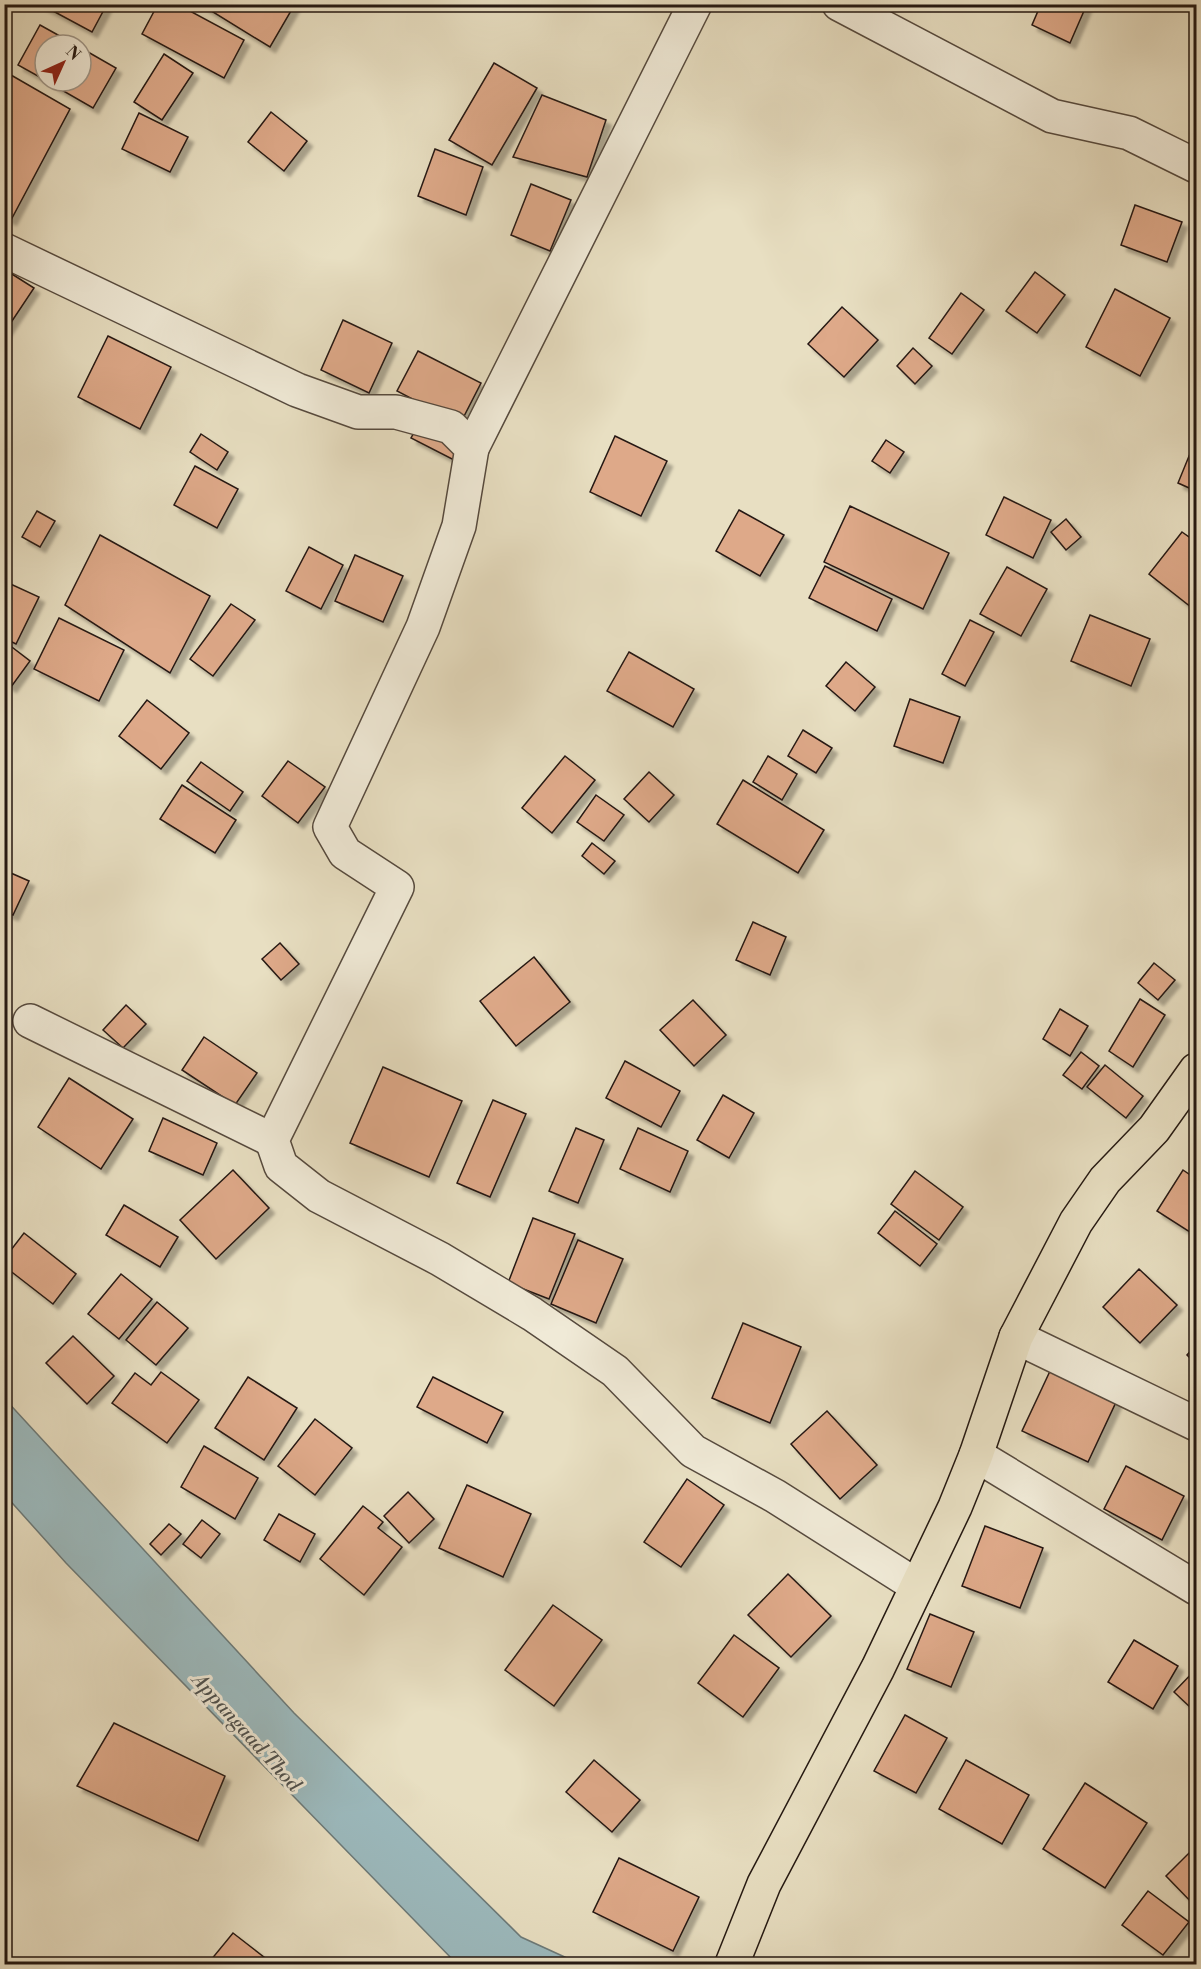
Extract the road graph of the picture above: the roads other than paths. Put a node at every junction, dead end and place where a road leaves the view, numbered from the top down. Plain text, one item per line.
1 (694, 4) edge
2 (839, 4) edge
3 (1197, 166) edge
4 (4, 250) edge
5 (472, 448) junction
6 (30, 1021) dead end
7 (1197, 1070) edge
8 (272, 1140) junction
9 (1016, 1336) junction
10 (1197, 1424) edge
11 (976, 1455) junction
12 (917, 1586) junction
13 (1197, 1588) edge
14 (732, 1965) edge

1 - 5 street
2 - 3 street
4 - 5 street
5 - 8 street
6 - 8 street
7 - 9 main road
8 - 12 street
9 - 10 street
9 - 11 main road
11 - 12 main road
11 - 13 street
12 - 14 main road

